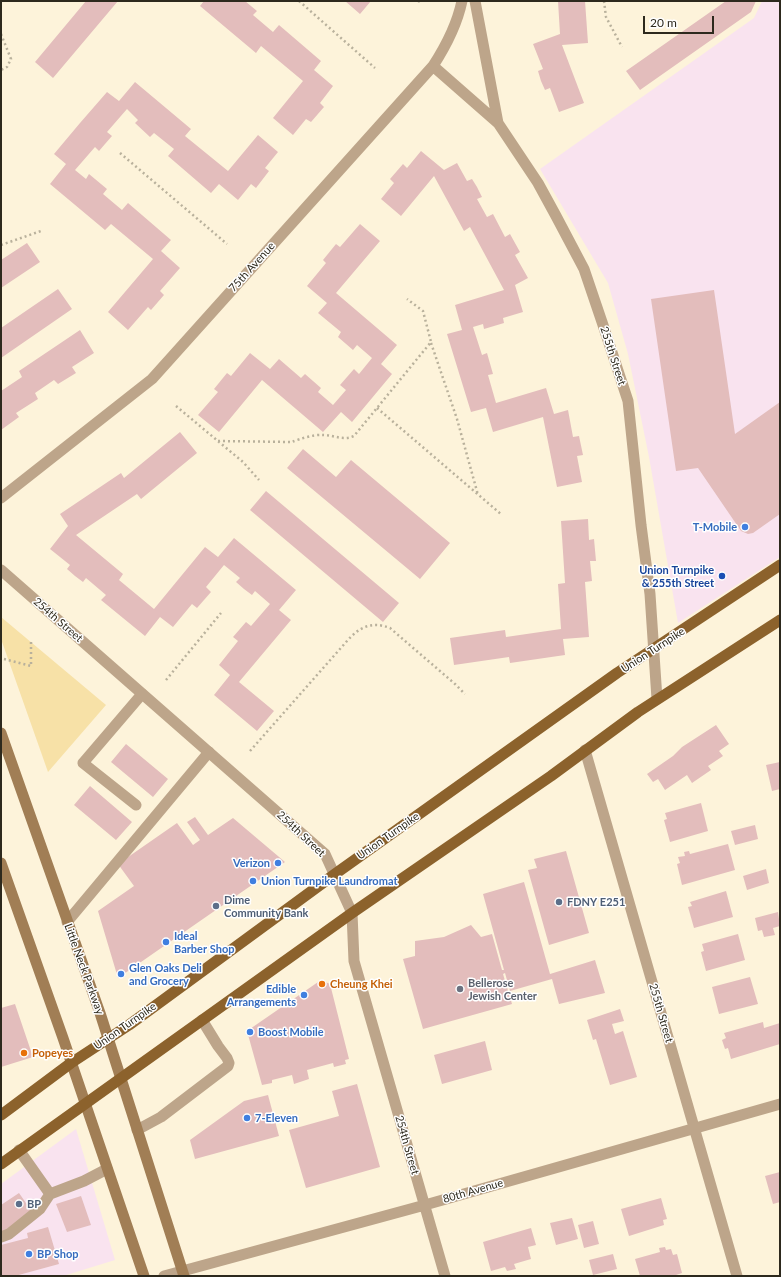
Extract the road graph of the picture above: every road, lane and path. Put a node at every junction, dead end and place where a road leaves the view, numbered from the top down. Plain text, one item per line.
1 (299, 1) edge
2 (418, 1) edge
3 (462, 1) edge
4 (475, 1) edge
5 (604, 1) edge
6 (422, 3) dead end
7 (1, 34) edge
8 (622, 47) dead end
9 (433, 66) junction
10 (375, 68) dead end
11 (1, 70) edge
12 (498, 123) junction
13 (120, 153) dead end
14 (41, 231) dead end
15 (226, 244) dead end
16 (1, 245) edge
17 (407, 299) dead end
18 (431, 342) junction
19 (176, 406) dead end
20 (377, 408) junction
21 (218, 442) junction
22 (259, 480) dead end
23 (478, 495) junction
24 (1, 498) edge
25 (502, 516) dead end
26 (780, 565) edge
27 (1, 570) edge
28 (221, 613) dead end
29 (780, 620) edge
30 (31, 639) dead end
31 (654, 648) junction
32 (4, 659) dead end
33 (166, 680) dead end
34 (142, 694) junction
35 (465, 694) dead end
36 (657, 699) junction
37 (1, 733) edge
38 (585, 750) junction
39 (250, 751) dead end
40 (209, 752) junction
41 (136, 805) dead end
42 (1, 863) edge
43 (335, 874) junction
44 (352, 913) junction
45 (67, 922) junction
46 (202, 1020) junction
47 (108, 1039) junction
48 (71, 1063) junction
49 (121, 1078) junction
50 (85, 1104) junction
51 (780, 1104) edge
52 (1, 1115) edge
53 (695, 1129) junction
54 (137, 1130) junction
55 (19, 1150) junction
56 (1, 1164) edge
57 (107, 1169) junction
58 (50, 1194) junction
59 (425, 1205) junction
60 (1, 1237) edge
61 (183, 1274) edge
62 (144, 1276) edge
63 (164, 1276) edge
64 (445, 1276) edge
65 (737, 1276) edge

1 - 10 path
2 - 6 path
3 - 9 street, 75th Avenue
4 - 12 street
5 - 8 path
7 - 11 path
9 - 12 street, 255th Street
9 - 24 street, 75th Avenue
12 - 31 street, 255th Street
13 - 15 path
14 - 16 path
17 - 18 path
18 - 20 path
18 - 23 path
19 - 21 path
20 - 21 path
20 - 23 path
21 - 22 path
23 - 25 path
26 - 31 main road, Union Turnpike
27 - 34 street, 254th Street
28 - 33 path
29 - 36 main road
30 - 32 path
31 - 36 street, 255th Street
31 - 43 main road, Union Turnpike
34 - 40 street, 254th Street
34 - 41 street
35 - 39 path
36 - 38 main road
37 - 45 main road, Little Neck Parkway
38 - 44 main road
38 - 53 street, 255th Street
40 - 43 street, 254th Street
40 - 45 street
42 - 48 main road
43 - 44 street, 254th Street
43 - 47 main road, Union Turnpike
44 - 46 main road
44 - 59 street, 254th Street
45 - 47 main road, Little Neck Parkway
46 - 49 main road
46 - 54 street
47 - 48 main road, Union Turnpike
47 - 49 main road, Little Neck Parkway
48 - 50 main road
48 - 52 main road, Union Turnpike
49 - 50 main road
49 - 54 main road, Little Neck Parkway
50 - 55 main road
50 - 57 main road
51 - 53 street, 80th Avenue
53 - 59 street, 80th Avenue
53 - 65 street, 255th Street
54 - 61 main road, Little Neck Parkway
55 - 56 main road
55 - 58 street
57 - 58 street
57 - 62 main road
58 - 60 street
59 - 61 street, 80th Avenue
59 - 64 street, 254th Street
61 - 63 street, 80th Avenue

